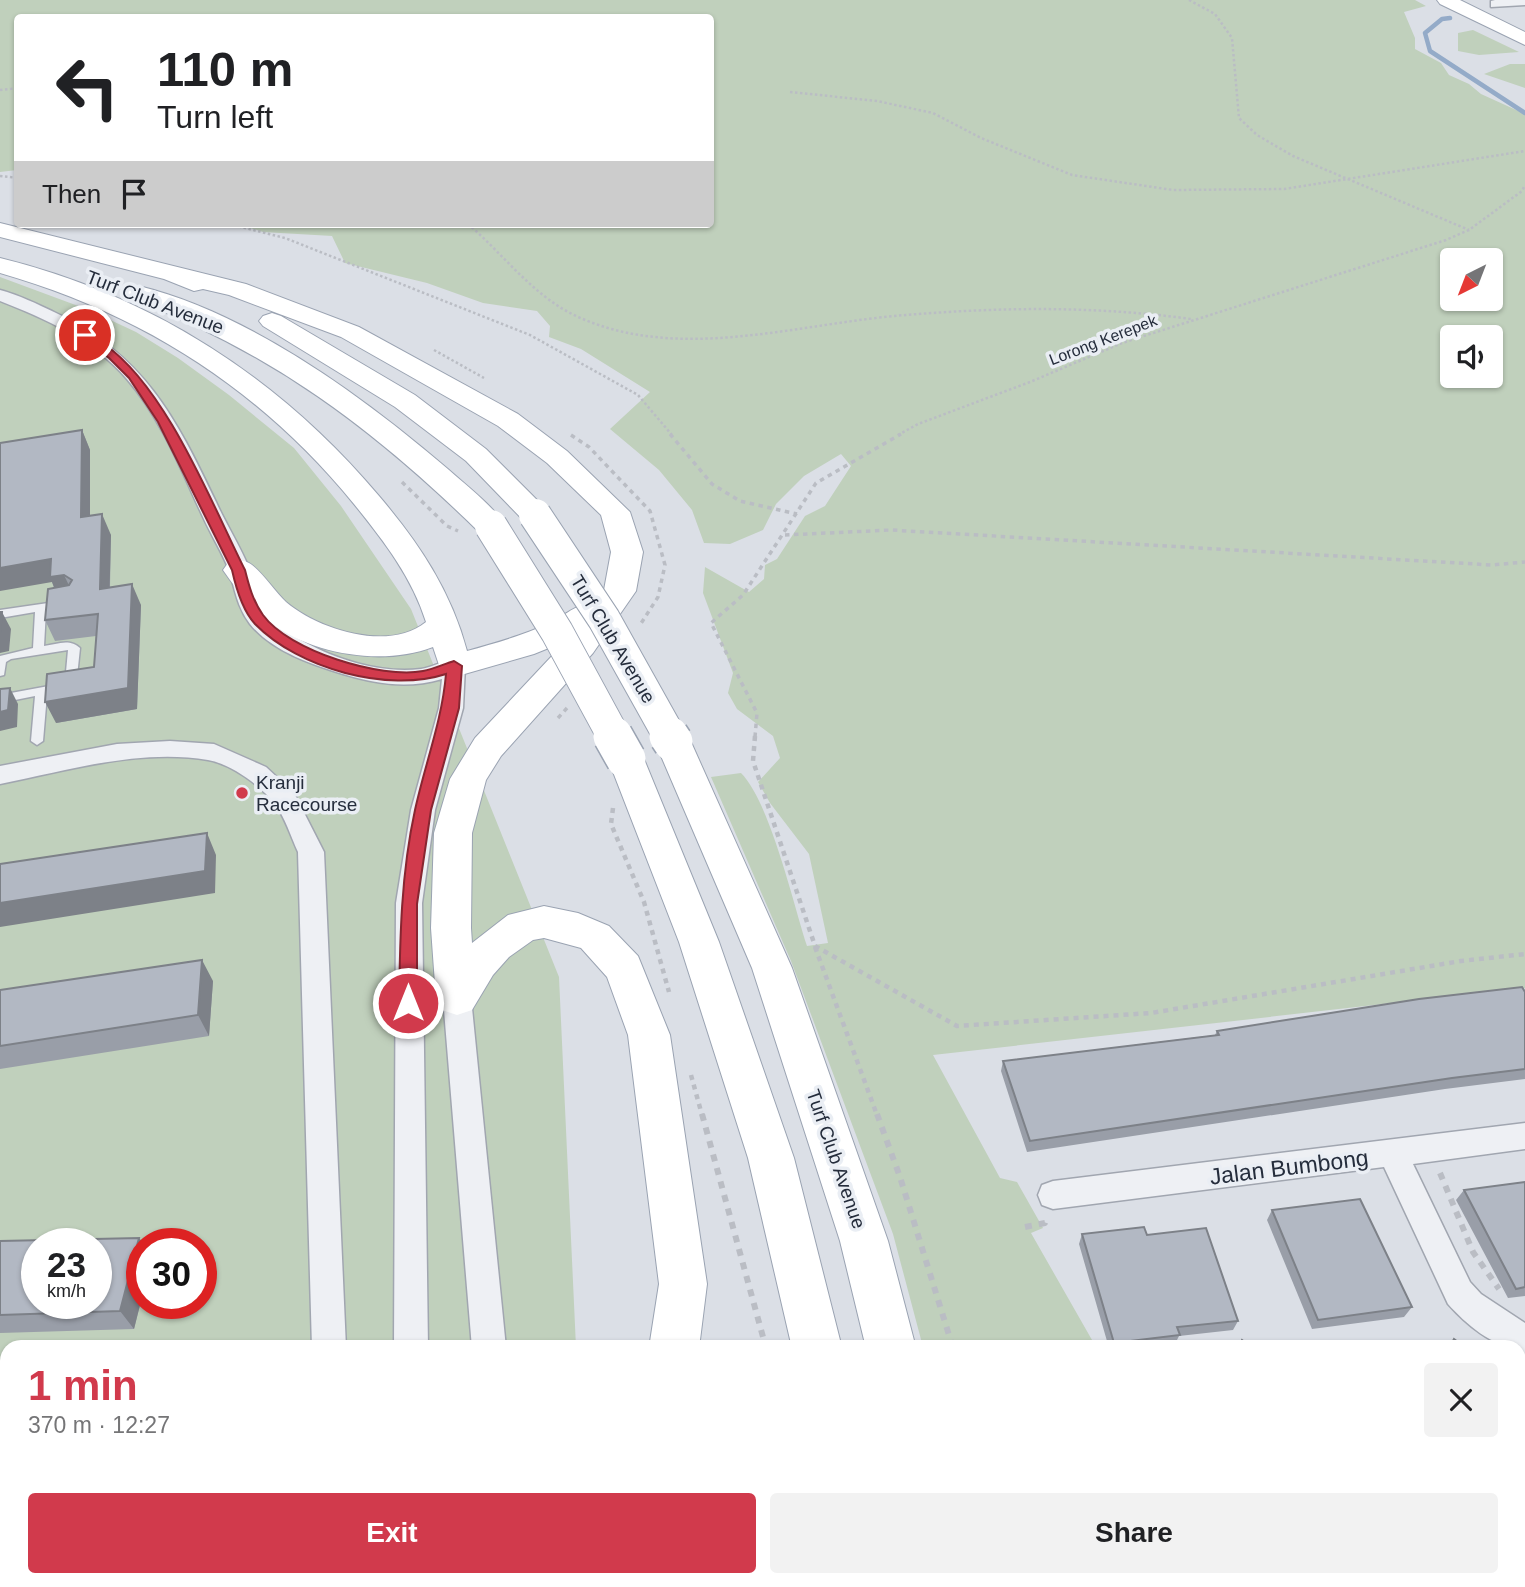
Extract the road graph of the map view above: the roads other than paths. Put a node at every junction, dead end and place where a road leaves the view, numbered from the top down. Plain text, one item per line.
1 (1446, 0) edge
2 (1525, 1) edge
3 (1490, 2) edge
4 (1525, 18) edge
5 (1525, 39) edge
6 (0, 230) edge
7 (0, 251) edge
8 (0, 265) edge
9 (173, 274) junction
10 (0, 295) edge
11 (239, 570) junction
12 (620, 592) junction
13 (74, 602) edge
14 (41, 608) junction
15 (0, 614) edge
16 (443, 625) junction
17 (38, 651) junction
18 (454, 666) junction
19 (0, 672) edge
20 (41, 692) junction
21 (0, 699) edge
22 (37, 741) dead end
23 (0, 775) edge
24 (457, 998) junction
25 (1525, 1136) edge
26 (1393, 1155) junction
27 (1049, 1209) road end
28 (329, 1340) edge
29 (411, 1340) edge
30 (488, 1340) edge
31 (675, 1340) edge
32 (815, 1340) edge
33 (889, 1340) edge
34 (1522, 1340) edge

1 - 5 main road
2 - 3 street
3 - 4 main road
6 - 9 main road, Turf Club Avenue
7 - 32 main road, Turf Club Avenue, bridge
8 - 16 main road
9 - 12 main road
9 - 33 main road, Turf Club Avenue, bridge
10 - 11 street
11 - 16 main road
11 - 18 street
12 - 18 main road
12 - 24 main road
13 - 14 lane
14 - 15 lane
14 - 17 lane
16 - 18 main road
17 - 19 lane
17 - 20 lane
18 - 29 street
20 - 21 lane
20 - 22 lane
23 - 28 street
24 - 30 street
24 - 31 main road
25 - 26 street, Jalan Bumbong
26 - 27 street, Jalan Bumbong
26 - 34 street

